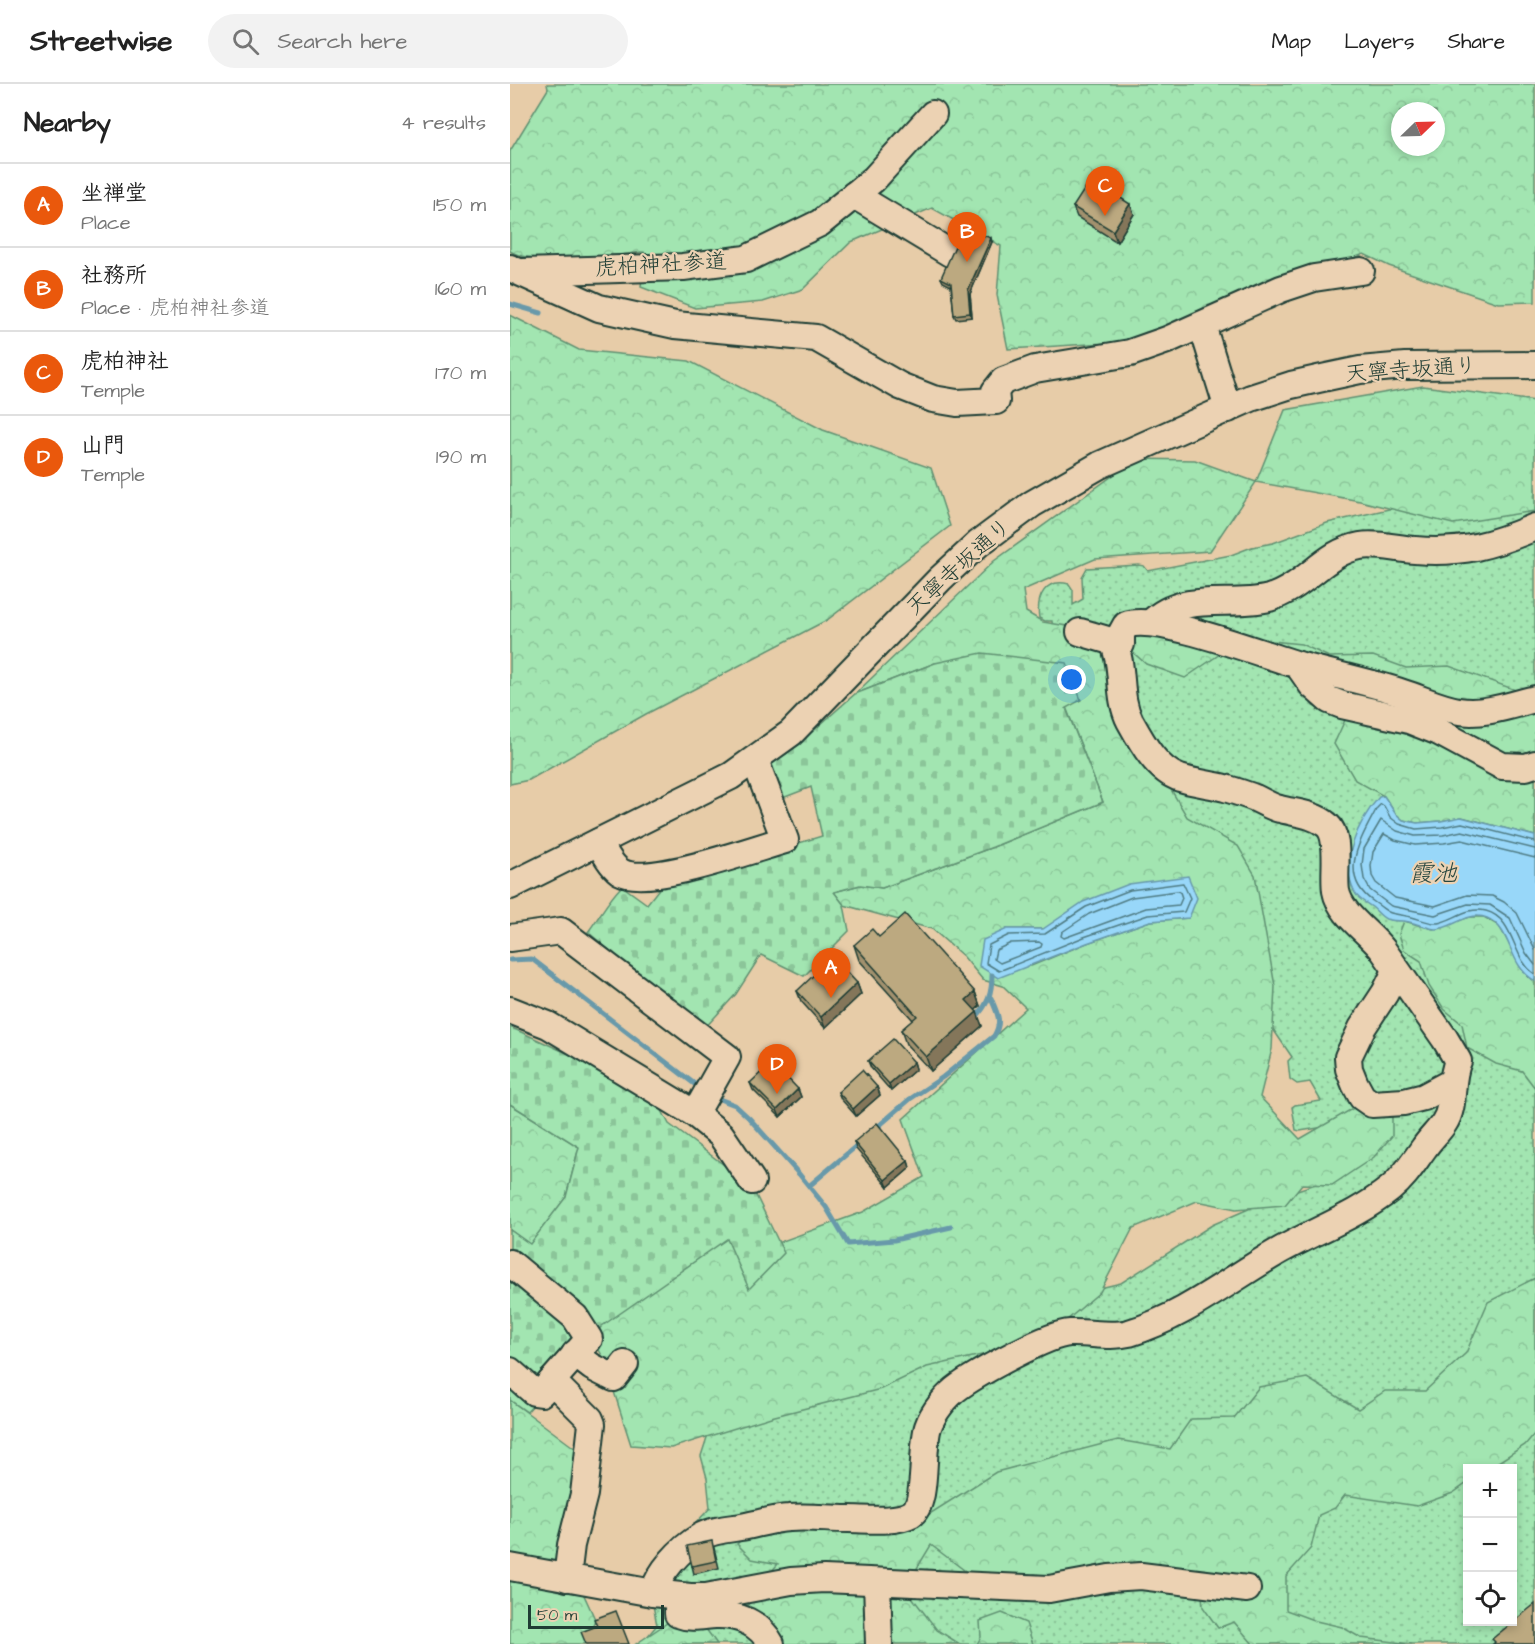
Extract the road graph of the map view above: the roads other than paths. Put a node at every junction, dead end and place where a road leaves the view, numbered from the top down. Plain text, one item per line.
1 (933, 114) dead end
2 (854, 195) junction
3 (950, 253) edge
4 (513, 270) edge
5 (1361, 271) dead end
6 (1202, 325) junction
7 (1535, 365) edge
8 (1228, 409) junction
9 (1535, 527) edge
10 (1151, 623) junction
11 (1080, 632) dead end
12 (1113, 642) junction
13 (1298, 665) junction
14 (1535, 699) edge
15 (754, 760) junction
16 (1535, 764) edge
17 (599, 842) junction
18 (510, 886) edge
19 (510, 938) edge
20 (1396, 971) junction
21 (510, 1010) edge
22 (1452, 1082) junction
23 (704, 1099) junction
24 (752, 1181) dead end
25 (510, 1263) edge
26 (575, 1354) junction
27 (625, 1364) dead end
28 (510, 1371) edge
29 (552, 1381) junction
30 (510, 1567) edge
31 (567, 1578) junction
32 (877, 1582) junction
33 (1247, 1589) dead end
34 (666, 1595) junction
35 (771, 1644) edge
36 (879, 1644) edge

1 - 2 street, 虎柏神社参道
2 - 3 street
2 - 4 street, 虎柏神社参道
4 - 6 street
5 - 6 street
6 - 8 street
7 - 8 street, 天寧寺坂通り
8 - 15 street, 天寧寺坂通り
9 - 10 street
10 - 12 street
10 - 13 street
11 - 12 street
12 - 20 street
13 - 14 street
13 - 16 street
15 - 17 street, 天寧寺坂通り
15 - 17 street
17 - 18 street, 天寧寺坂通り
19 - 23 street
20 - 22 street
20 - 22 street
21 - 23 street
22 - 34 street
23 - 24 street
25 - 26 street
26 - 27 street
26 - 29 street
28 - 29 street
29 - 31 street
30 - 31 street
31 - 34 street
32 - 33 street
32 - 34 street
32 - 36 street
34 - 35 street

